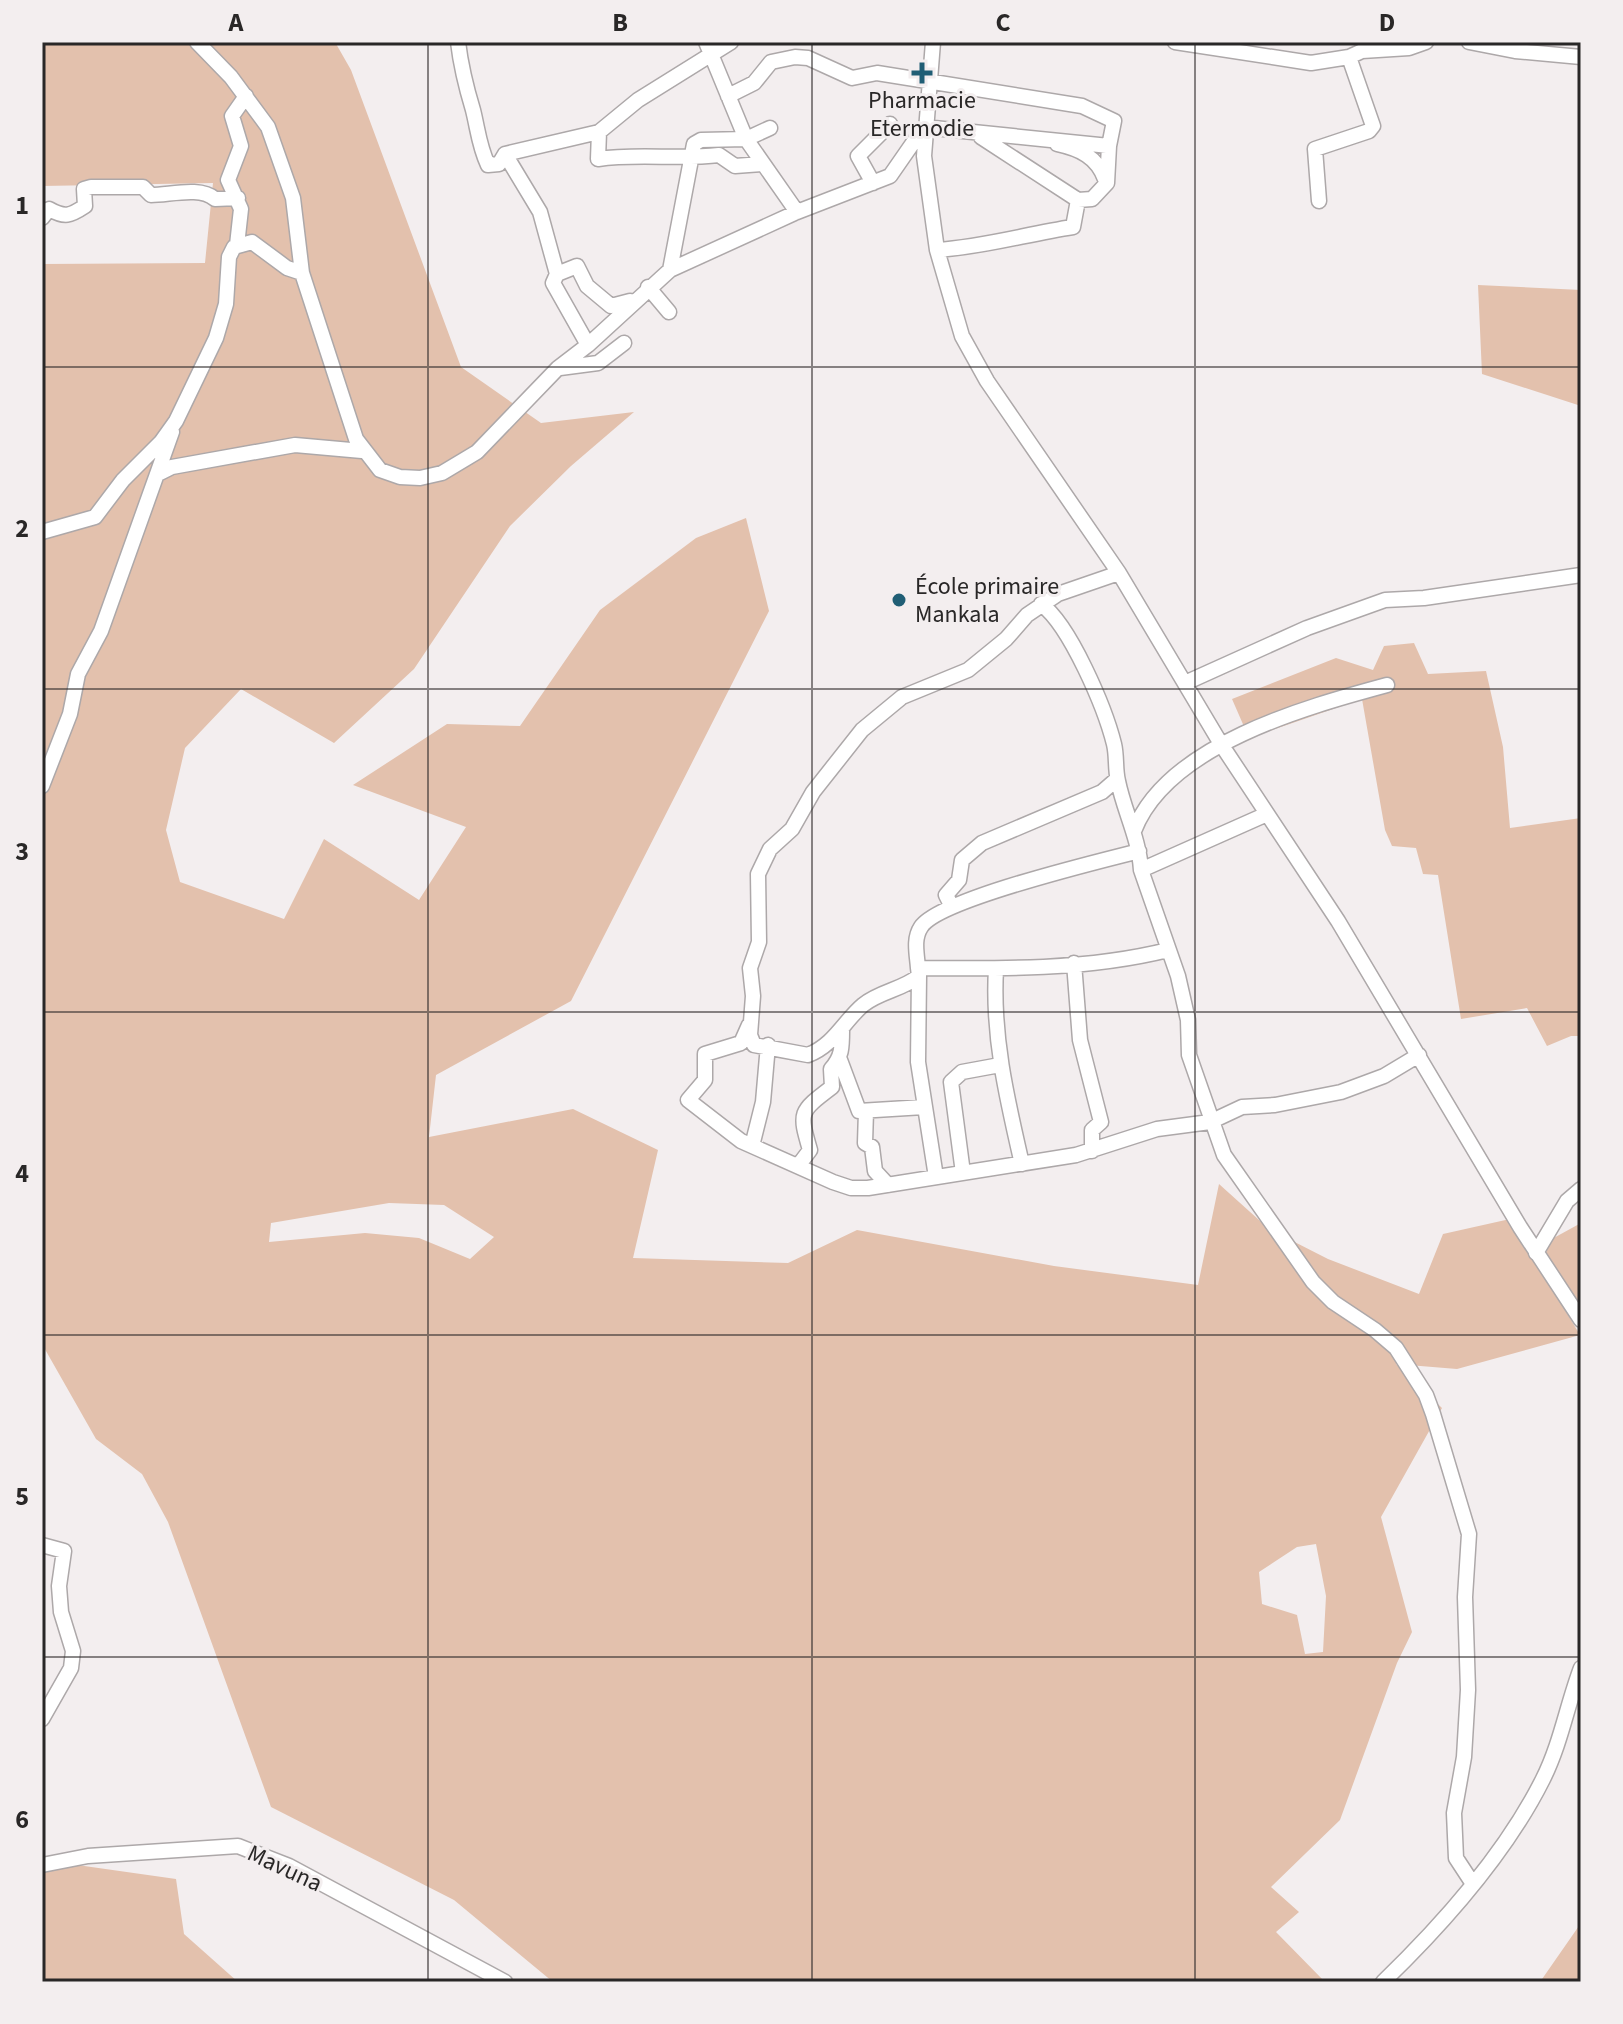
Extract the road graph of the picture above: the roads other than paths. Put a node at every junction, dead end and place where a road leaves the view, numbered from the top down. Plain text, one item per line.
1 (197, 42) edge
2 (458, 42) edge
3 (731, 42) edge
4 (933, 42) edge
5 (1175, 42) edge
6 (1426, 42) edge
7 (1469, 42) edge
8 (708, 49) edge
9 (1351, 51) edge
10 (1581, 57) edge
11 (929, 82) junction
12 (246, 96) junction
13 (728, 96) junction
14 (890, 124) dead end
15 (924, 127) junction
16 (770, 128) dead end
17 (599, 132) junction
18 (974, 133) junction
19 (1034, 138) junction
20 (746, 139) junction
21 (1109, 146) junction
22 (505, 154) junction
23 (691, 158) junction
24 (762, 164) junction
25 (898, 168) junction
26 (926, 169) junction
27 (873, 183) junction
28 (1107, 183) junction
29 (238, 198) junction
30 (1078, 200) junction
31 (1319, 201) dead end
32 (797, 212) junction
33 (42, 218) edge
34 (237, 245) junction
35 (937, 250) junction
36 (670, 270) junction
37 (302, 273) junction
38 (557, 274) junction
39 (648, 287) junction
40 (636, 299) junction
41 (669, 312) dead end
42 (624, 343) dead end
43 (588, 345) junction
44 (558, 368) junction
45 (176, 421) junction
46 (362, 451) junction
47 (158, 474) junction
48 (42, 532) edge
49 (1119, 573) junction
50 (1581, 575) edge
51 (1041, 604) junction
52 (1185, 683) junction
53 (1387, 685) dead end
54 (1221, 744) junction
55 (1117, 779) junction
56 (42, 786) edge
57 (1267, 814) junction
58 (1134, 831) junction
59 (1139, 851) junction
60 (1141, 870) junction
61 (951, 905) junction
62 (1168, 950) junction
63 (1074, 963) junction
64 (996, 969) junction
65 (918, 972) junction
66 (753, 1017) junction
67 (842, 1031) junction
68 (768, 1045) junction
69 (1419, 1055) junction
70 (840, 1060) junction
71 (1000, 1065) junction
72 (924, 1107) junction
73 (866, 1111) junction
74 (1210, 1122) junction
75 (752, 1146) junction
76 (1092, 1151) junction
77 (1022, 1164) junction
78 (798, 1166) junction
79 (963, 1173) junction
80 (936, 1177) junction
81 (888, 1185) junction
82 (1581, 1189) edge
83 (1536, 1253) junction
84 (1581, 1320) edge
85 (42, 1545) edge
86 (1580, 1672) edge
87 (42, 1719) edge
88 (42, 1865) edge
89 (1473, 1884) junction
90 (505, 1982) edge
91 (1383, 1982) edge

1 - 12 street
2 - 22 street
3 - 8 street
4 - 11 street
5 - 9 street
6 - 9 street
7 - 10 street
8 - 13 street
8 - 17 street
9 - 31 street
11 - 13 street
11 - 15 street
11 - 21 street
12 - 29 street
12 - 37 street
13 - 20 street
14 - 27 street
15 - 18 street
15 - 25 street
15 - 26 street
16 - 20 street
17 - 22 street
17 - 23 street
18 - 19 street
18 - 30 street
19 - 21 street
19 - 28 street
20 - 23 street
20 - 24 street
21 - 28 street
22 - 38 street
23 - 24 street
23 - 36 street
24 - 32 street
25 - 26 street
25 - 27 street
26 - 35 street
27 - 32 street
28 - 30 street
29 - 33 street
29 - 34 street
30 - 35 street
32 - 36 street
34 - 37 street
34 - 45 street
35 - 49 street
36 - 39 street
37 - 46 street
38 - 40 street
38 - 43 street
39 - 40 street
39 - 41 street
40 - 43 street
42 - 44 street
43 - 44 street
44 - 46 street
45 - 47 street
45 - 48 street
46 - 47 street
47 - 56 street
49 - 51 street
49 - 52 street
50 - 52 street
51 - 55 street
51 - 66 street
52 - 54 street
53 - 54 street
54 - 57 street
54 - 58 street
55 - 58 street
55 - 61 street
57 - 60 street
57 - 69 street
58 - 59 street
59 - 60 street
59 - 61 street
60 - 62 street
61 - 65 street
62 - 63 street
62 - 74 street
63 - 64 street
63 - 76 street
64 - 65 street
64 - 71 street
65 - 67 street
65 - 72 street
66 - 68 street
66 - 75 street
67 - 68 street
67 - 70 street
68 - 75 street
69 - 74 street
69 - 83 street
70 - 73 street
70 - 78 street
71 - 77 street
71 - 79 street
72 - 73 street
72 - 80 street
73 - 81 street
74 - 76 street
74 - 89 street
75 - 78 street
76 - 77 street
77 - 79 street
78 - 81 street
79 - 80 street
80 - 81 street
82 - 83 street
83 - 84 street
85 - 87 street
86 - 89 street
88 - 90 street, Mavuna
89 - 91 street

